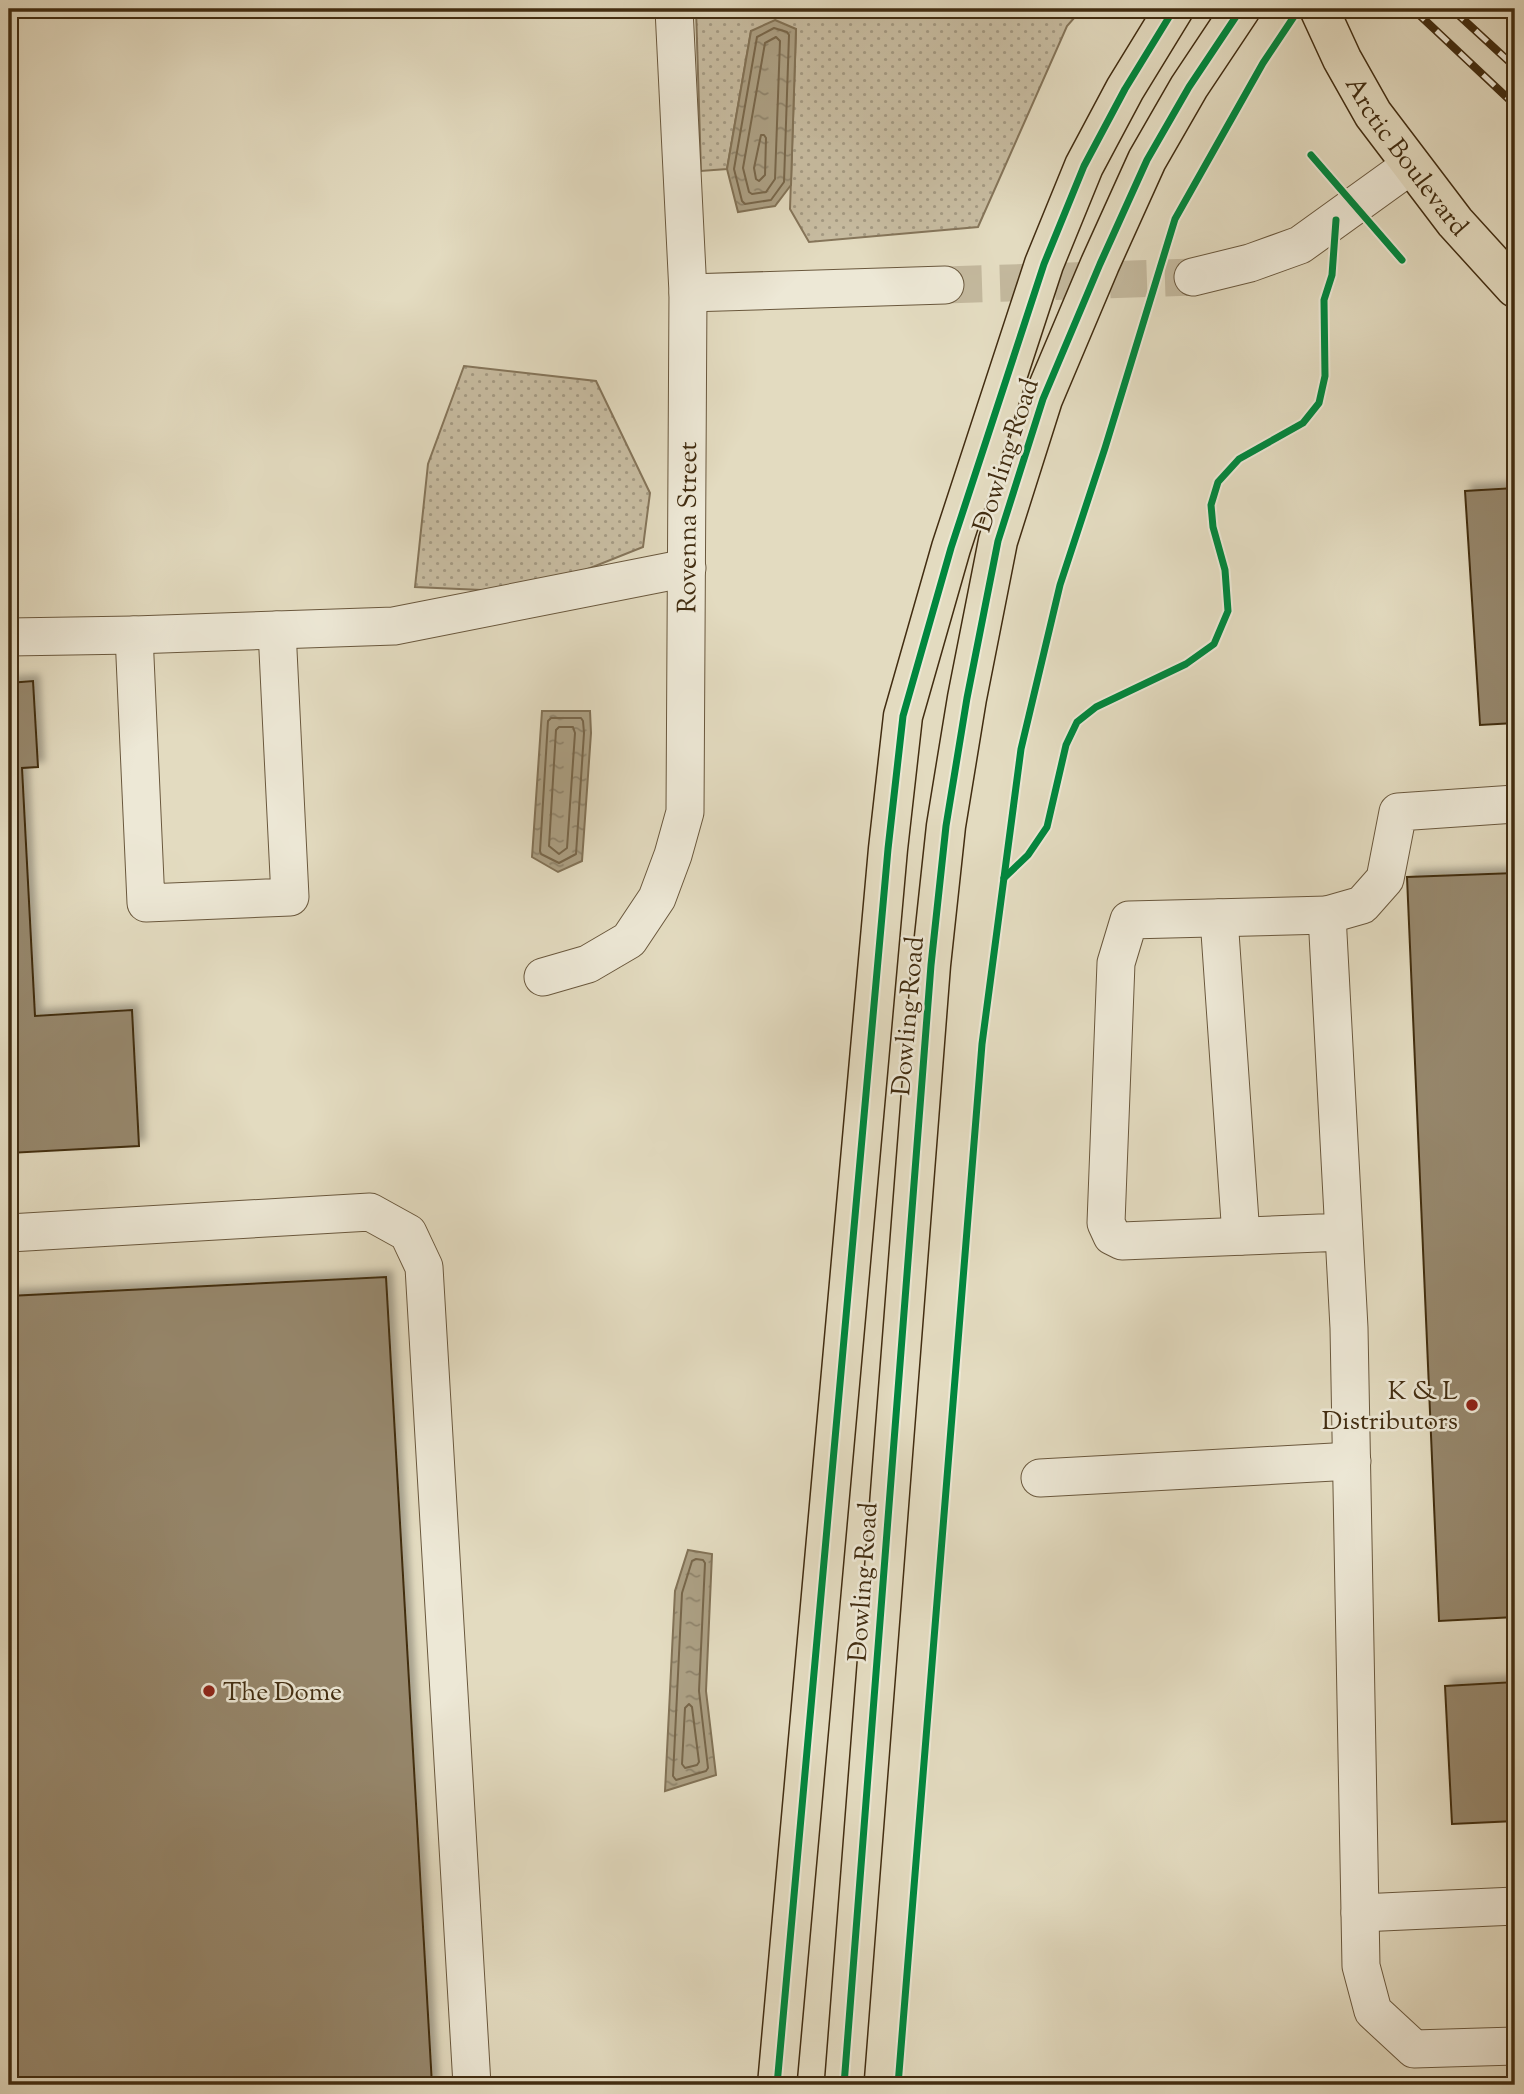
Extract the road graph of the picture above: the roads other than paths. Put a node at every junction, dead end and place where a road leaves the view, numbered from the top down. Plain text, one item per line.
1 (674, 9) edge
2 (1174, 9) edge
3 (1319, 9) edge
4 (1240, 11) edge
5 (1411, 165) junction
6 (1193, 277) tunnel mouth
7 (945, 285) tunnel mouth
8 (1515, 288) edge
9 (688, 293) junction
10 (687, 568) junction
11 (277, 630) junction
12 (134, 635) junction
13 (9, 637) edge
14 (1515, 804) edge
15 (1327, 915) junction
16 (1219, 918) junction
17 (543, 977) dead end
18 (1344, 1232) junction
19 (9, 1233) edge
20 (1241, 1236) junction
21 (1352, 1461) junction
22 (1040, 1478) dead end
23 (1515, 1906) edge
24 (1360, 1913) junction
25 (1515, 2046) edge
26 (472, 2085) edge
27 (777, 2085) edge
28 (844, 2085) edge

1 - 9 street, Rovenna Street
2 - 27 main road, Dowling Road
3 - 5 main road, Arctic Boulevard
4 - 28 main road, Dowling Road
5 - 6 street
5 - 8 main road, Arctic Boulevard
7 - 9 street
9 - 10 street, Rovenna Street
10 - 11 street
10 - 17 street, Rovenna Street
11 - 12 street
11 - 12 street
12 - 13 street
14 - 15 street
15 - 16 street
15 - 18 street
16 - 20 street
16 - 20 street
18 - 20 street
18 - 21 street
19 - 26 street
21 - 22 street
21 - 24 street
23 - 24 street
24 - 25 street

